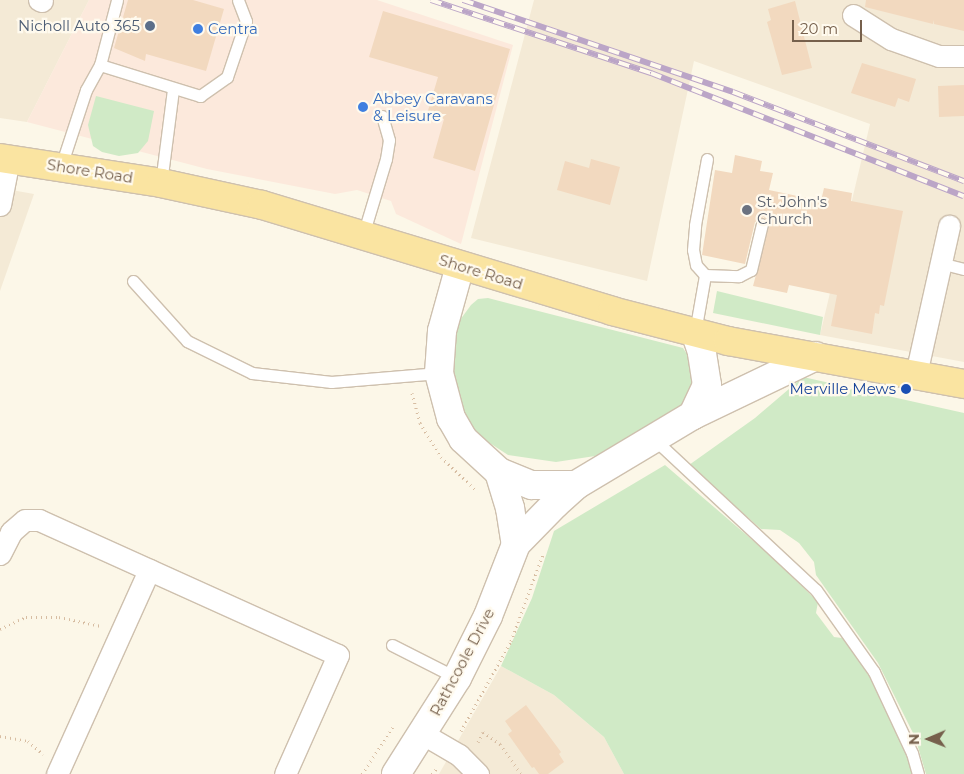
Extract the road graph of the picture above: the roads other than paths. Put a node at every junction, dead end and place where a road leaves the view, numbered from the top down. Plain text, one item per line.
1 (117, 0) edge
2 (238, 0) edge
3 (853, 15) dead end
4 (964, 56) edge
5 (100, 65) junction
6 (173, 89) junction
7 (382, 116) dead end
8 (4, 159) edge
9 (707, 159) dead end
10 (61, 166) junction
11 (161, 183) junction
12 (0, 205) edge
13 (762, 224) dead end
14 (949, 226) dead end
15 (363, 235) junction
16 (940, 263) junction
17 (460, 266) junction
18 (964, 269) edge
19 (705, 275) junction
20 (133, 281) dead end
21 (695, 332) junction
22 (816, 356) junction
23 (439, 373) junction
24 (916, 374) junction
25 (964, 384) edge
26 (693, 415) junction
27 (654, 439) junction
28 (499, 472) junction
29 (576, 485) junction
30 (516, 544) junction
31 (0, 554) edge
32 (149, 570) junction
33 (392, 645) dead end
34 (457, 678) junction
35 (423, 734) junction
36 (464, 762) edge
37 (58, 771) edge
38 (285, 774) edge
39 (396, 774) edge
40 (918, 774) edge

1 - 5 lane
2 - 6 lane
3 - 4 street
5 - 6 lane
5 - 10 lane
6 - 11 lane
7 - 15 lane
8 - 10 main road, Shore Road
8 - 12 street
9 - 19 lane
10 - 11 main road, Shore Road
11 - 15 main road, Shore Road
13 - 19 lane
14 - 16 street
15 - 17 main road, Shore Road
16 - 18 lane
16 - 24 street
17 - 21 main road, Shore Road
17 - 23 street
19 - 21 lane
20 - 23 lane
21 - 22 main road, Shore Road
21 - 26 street
22 - 24 main road, Shore Road
22 - 26 street, Rathcoole Drive
23 - 28 street
24 - 25 main road, Shore Road
26 - 27 street, Rathcoole Drive
27 - 29 street, Rathcoole Drive
27 - 40 lane
28 - 29 street
28 - 30 street
29 - 30 street, Rathcoole Drive
30 - 34 street, Rathcoole Drive
31 - 32 street
32 - 37 street
32 - 38 street
33 - 34 lane
34 - 35 street, Rathcoole Drive
35 - 36 street
35 - 39 street, Rathcoole Drive

